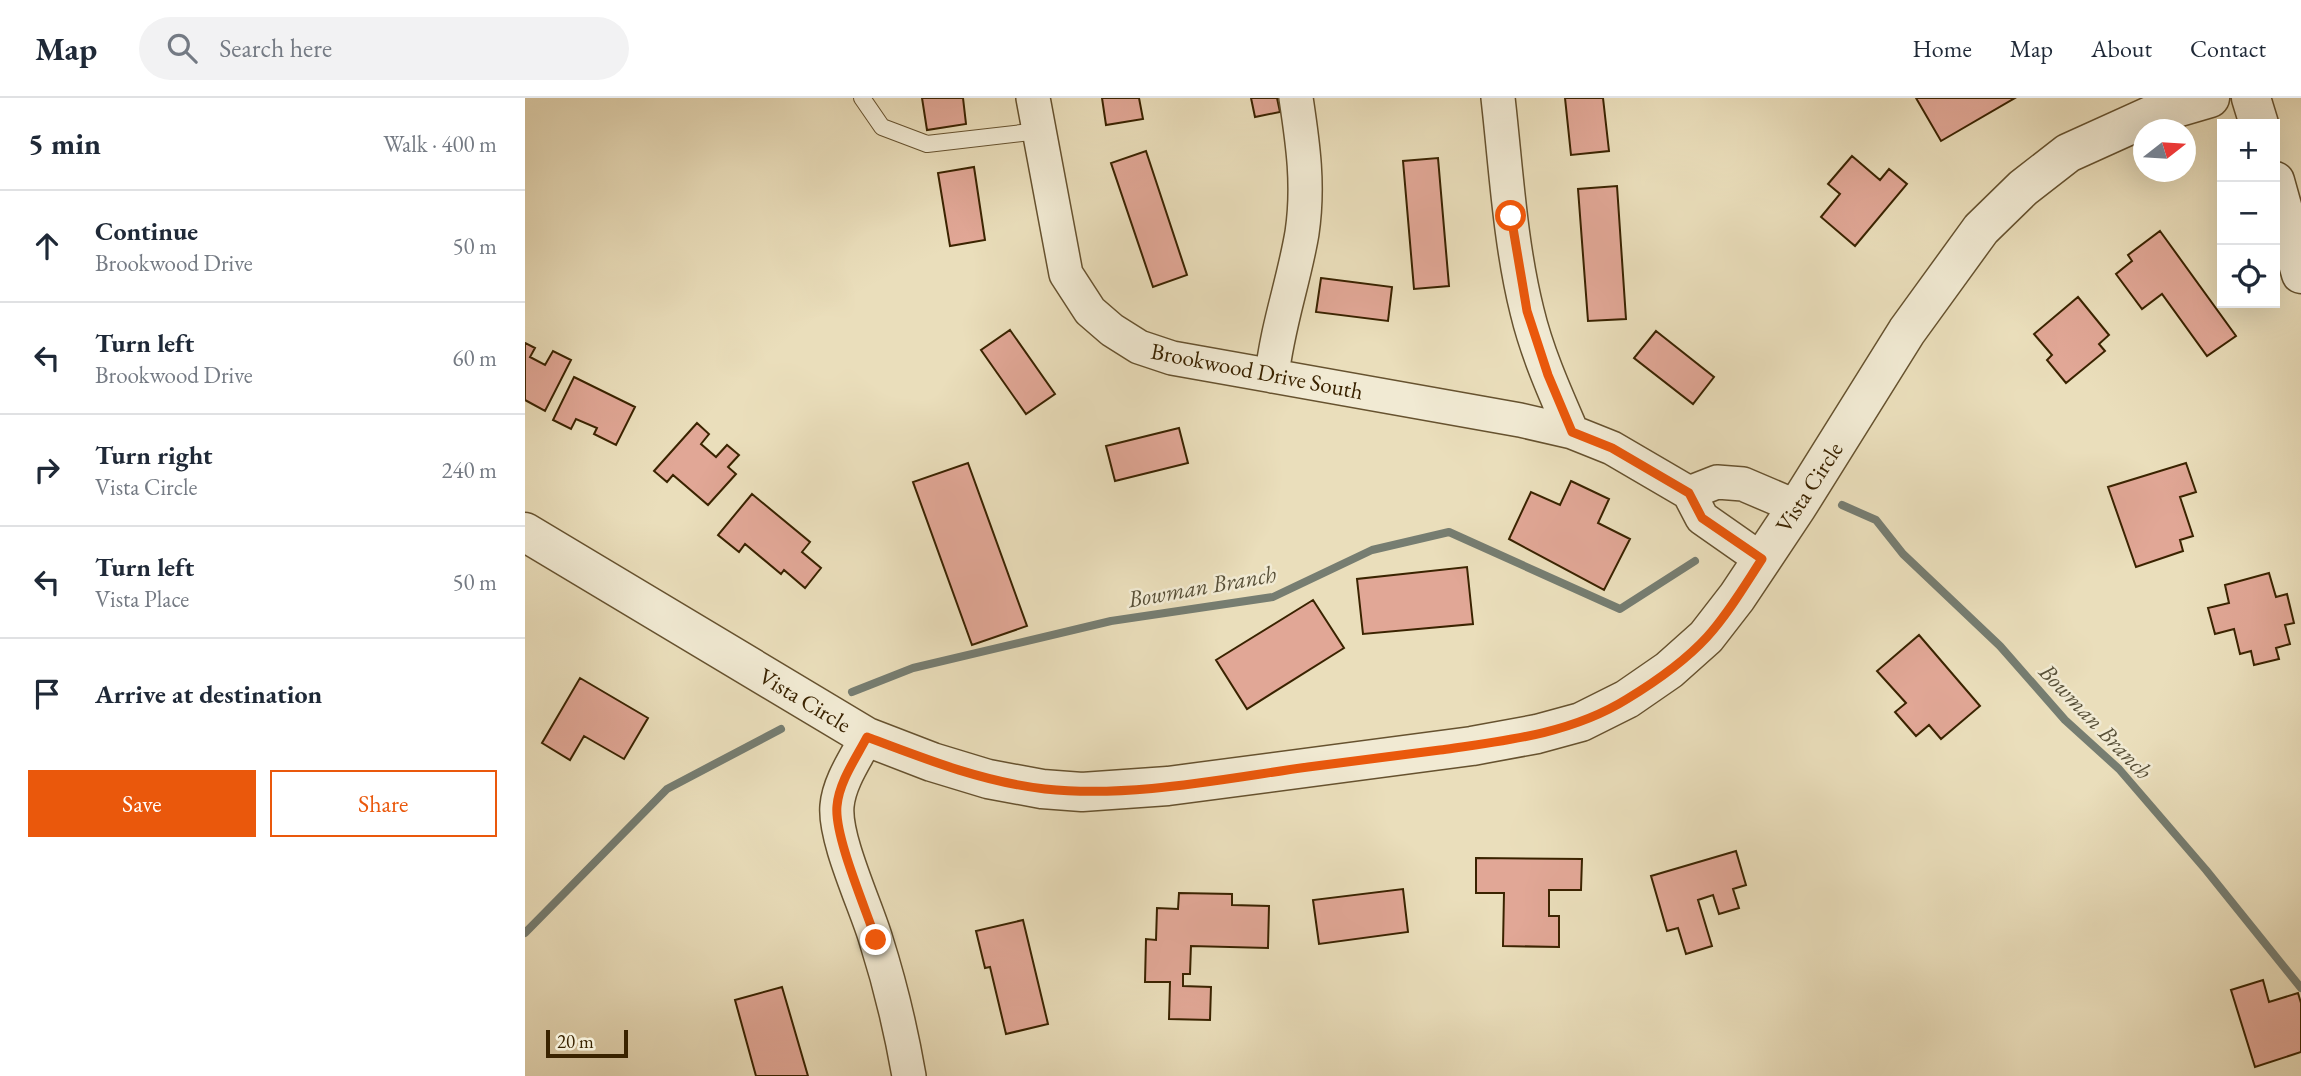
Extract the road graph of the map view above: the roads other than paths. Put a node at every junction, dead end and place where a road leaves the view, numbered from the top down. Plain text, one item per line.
1 (862, 98) edge
2 (1033, 98) edge
3 (1296, 98) edge
4 (1498, 98) edge
5 (2210, 98) edge
6 (2251, 98) edge
7 (2257, 119) edge
8 (1039, 131) junction
9 (2275, 182) edge
10 (2301, 274) edge
11 (1272, 376) junction
12 (1572, 432) junction
13 (1689, 493) junction
14 (1797, 507) junction
15 (525, 531) edge
16 (1762, 559) junction
17 (867, 737) junction
18 (909, 1076) edge

1 - 8 lane
2 - 8 street, Brookwood Drive South
3 - 11 street
4 - 12 street
5 - 14 street, Vista Circle
6 - 7 street
8 - 11 street, Brookwood Drive South
9 - 10 street
11 - 12 street, Brookwood Drive South
12 - 13 street, Brookwood Drive South
13 - 14 street
13 - 16 street
14 - 16 street, Vista Circle
15 - 17 street, Vista Circle
16 - 17 street, Vista Circle
17 - 18 street

